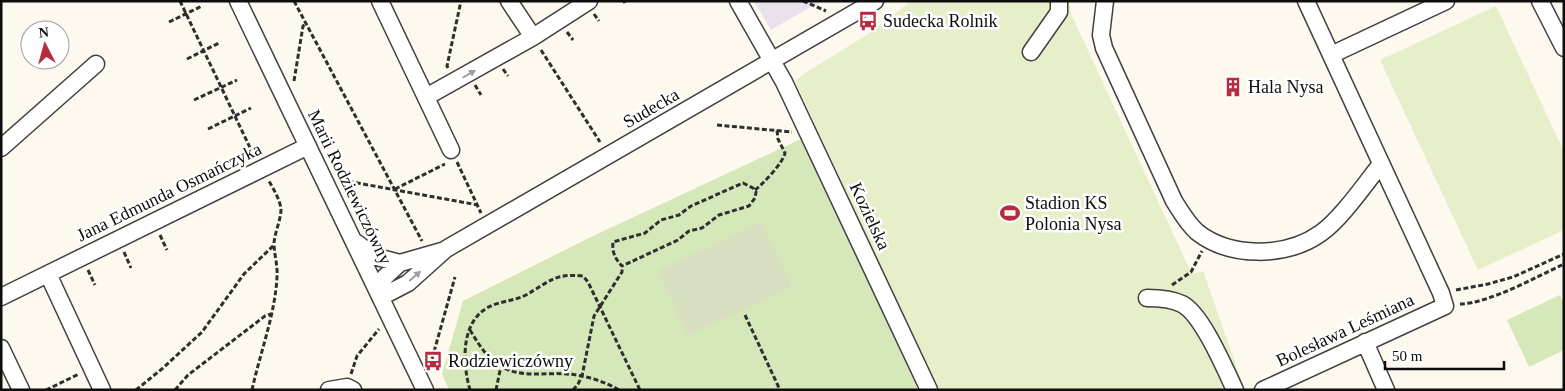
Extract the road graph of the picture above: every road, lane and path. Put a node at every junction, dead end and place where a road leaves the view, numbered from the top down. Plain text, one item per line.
1 (180, 1) edge
2 (238, 1) edge
3 (294, 1) edge
4 (380, 1) edge
5 (461, 1) edge
6 (509, 1) edge
7 (589, 1) edge
8 (738, 1) edge
9 (803, 1) edge
10 (875, 1) edge
11 (1059, 1) edge
12 (1104, 1) edge
13 (1306, 1) edge
14 (1446, 1) edge
15 (1540, 1) edge
16 (202, 6) dead end
17 (827, 11) dead end
18 (186, 14) junction
19 (169, 22) dead end
20 (306, 24) junction
21 (534, 37) junction
22 (220, 43) dead end
23 (1564, 48) edge
24 (204, 51) junction
25 (1031, 52) dead end
26 (1331, 55) junction
27 (186, 59) dead end
28 (773, 61) junction
29 (96, 64) dead end
30 (237, 80) dead end
31 (457, 81) junction
32 (221, 88) junction
33 (283, 97) junction
34 (426, 97) junction
35 (194, 100) dead end
36 (251, 108) dead end
37 (234, 116) junction
38 (717, 125) dead end
39 (208, 129) dead end
40 (777, 130) junction
41 (810, 135) junction
42 (600, 142) dead end
43 (308, 146) junction
44 (1, 148) edge
45 (454, 155) junction
46 (1381, 164) junction
47 (261, 170) junction
48 (336, 179) dead end
49 (394, 190) junction
50 (754, 190) junction
51 (478, 205) junction
52 (487, 225) junction
53 (354, 240) junction
54 (1209, 240) junction
55 (422, 241) dead end
56 (274, 245) junction
57 (446, 249) junction
58 (1564, 254) edge
59 (400, 263) junction
60 (1564, 264) edge
61 (622, 266) junction
62 (48, 274) junction
63 (455, 277) dead end
64 (1172, 285) dead end
65 (379, 292) junction
66 (1, 297) edge
67 (1147, 298) dead end
68 (1443, 299) junction
69 (599, 305) junction
70 (271, 314) junction
71 (746, 315) dead end
72 (379, 329) dead end
73 (470, 329) junction
74 (1365, 342) junction
75 (1, 348) edge
76 (500, 366) junction
77 (92, 368) junction
78 (582, 376) junction
79 (350, 388) edge
80 (424, 389) edge
81 (21, 390) edge
82 (46, 390) edge
83 (102, 390) edge
84 (136, 390) edge
85 (175, 390) edge
86 (252, 390) edge
87 (329, 390) edge
88 (470, 390) edge
89 (496, 390) edge
90 (573, 390) edge
91 (619, 390) edge
92 (640, 390) edge
93 (780, 390) edge
94 (929, 390) edge
95 (1235, 390) edge
96 (1263, 390) edge
97 (1386, 390) edge

1 - 18 path
2 - 33 street, Marii Rodziewiczówny
3 - 20 path
4 - 34 street
5 - 31 path
6 - 21 street
7 - 21 street
8 - 28 street, Kozielska
9 - 17 path
10 - 28 street, Sudecka
11 - 25 street
12 - 54 street
13 - 26 street
14 - 26 street
15 - 23 street
16 - 18 path
18 - 19 path
18 - 24 path
20 - 33 path
20 - 49 path
31 -> 21 street
21 - 42 path
22 - 24 path
24 - 27 path
24 - 32 path
26 - 46 street
28 - 41 street, Kozielska
28 - 52 street, Sudecka
29 - 44 street
30 - 32 path
31 - 34 street
32 - 35 path
32 - 37 path
33 - 43 street, Marii Rodziewiczówny
34 - 45 street
36 - 37 path
37 - 39 path
37 - 47 path
38 - 40 path
40 - 41 path
40 - 50 path
41 - 94 street, Kozielska
43 - 47 street, Jana Edmunda Osmańczyka
43 - 53 street, Marii Rodziewiczówny
45 - 49 path
45 - 51 path
46 - 54 street
46 - 68 street
47 - 56 path
47 - 62 street, Jana Edmunda Osmańczyka
48 - 49 path
49 - 51 path
49 - 55 path
50 - 61 path
50 - 61 path
51 - 52 path
52 - 57 street, Sudecka
53 - 59 street
53 - 65 street, Marii Rodziewiczówny
54 - 64 path
56 - 70 path
56 - 84 path
57 - 59 street, Sudecka
65 -> 57 street, Sudecka
58 - 68 path
59 - 65 street, Sudecka
60 - 68 path
61 - 69 path
62 - 66 street, Jana Edmunda Osmańczyka
62 - 77 street
63 - 80 path
65 - 80 street, Marii Rodziewiczówny
67 - 95 street
68 - 74 street, Bolesława Leśmiana
69 - 73 path
69 - 78 path
69 - 92 path
70 - 85 path
70 - 86 path
71 - 93 path
72 - 79 path
73 - 76 path
73 - 88 path
74 - 96 street, Bolesława Leśmiana
74 - 97 street
75 - 81 street
76 - 78 path
76 - 89 path
77 - 82 path
77 - 83 street
78 - 90 path
78 - 91 path
79 - 87 street

